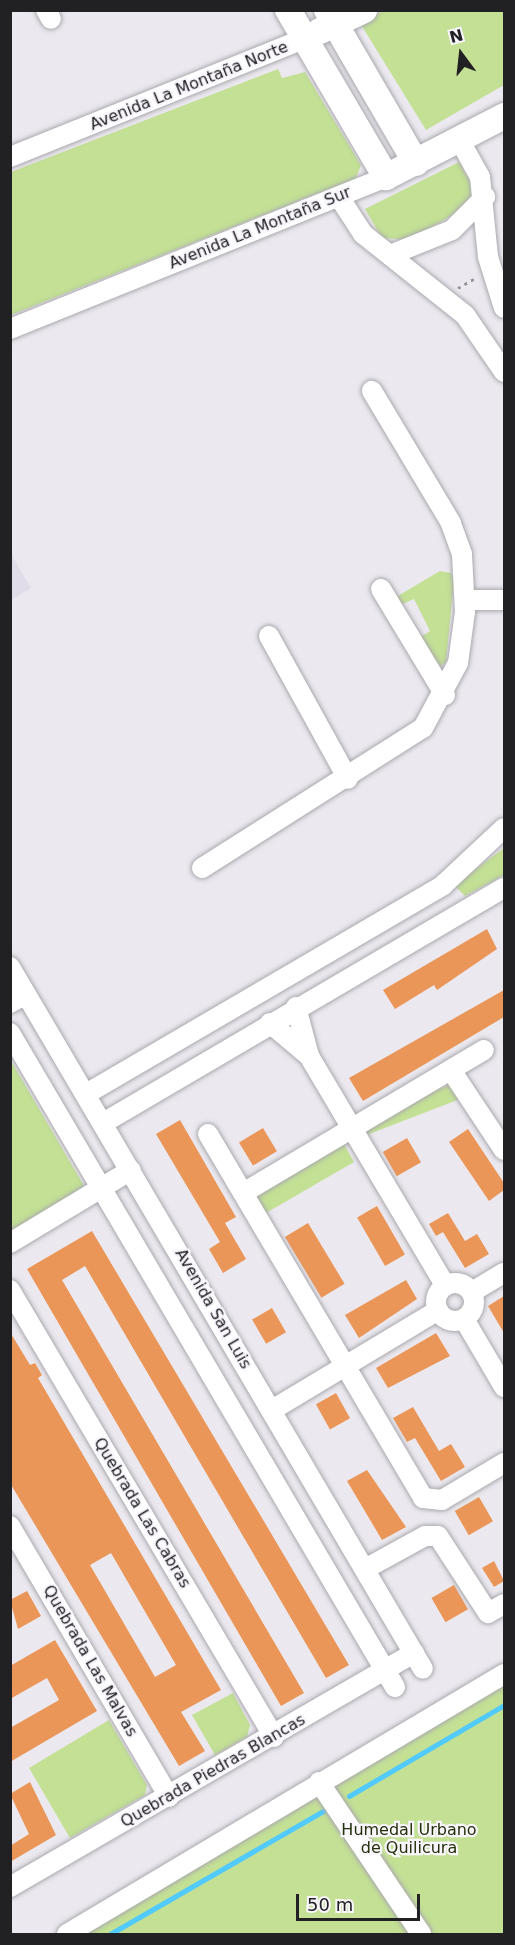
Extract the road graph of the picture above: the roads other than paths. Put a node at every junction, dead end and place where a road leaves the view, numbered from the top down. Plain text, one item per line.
1 (288, 10) edge
2 (364, 10) edge
3 (331, 17) edge
4 (304, 39) junction
5 (504, 116) edge
6 (460, 141) junction
7 (10, 157) edge
8 (416, 163) junction
9 (386, 177) junction
10 (485, 196) junction
11 (339, 197) junction
12 (390, 255) junction
13 (504, 308) edge
14 (10, 329) edge
15 (504, 372) edge
16 (372, 391) dead end
17 (381, 589) dead end
18 (465, 600) junction
19 (504, 600) edge
20 (269, 636) dead end
21 (445, 694) junction
22 (348, 779) junction
23 (504, 828) edge
24 (202, 868) dead end
25 (443, 885) junction
26 (504, 888) edge
27 (458, 912) junction
28 (10, 967) edge
29 (18, 998) edge
30 (296, 1007) junction
31 (270, 1023) junction
32 (10, 1033) edge
33 (484, 1050) dead end
34 (309, 1056) junction
35 (451, 1070) junction
36 (86, 1094) junction
37 (103, 1123) junction
38 (352, 1128) junction
39 (208, 1134) dead end
40 (504, 1150) edge
41 (131, 1170) junction
42 (102, 1188) junction
43 (243, 1193) junction
44 (10, 1243) edge
45 (504, 1273) edge
46 (445, 1285) junction
47 (10, 1290) edge
48 (472, 1292) junction
49 (437, 1311) junction
50 (464, 1319) junction
51 (343, 1367) junction
52 (504, 1387) edge
53 (272, 1410) junction
54 (504, 1463) edge
55 (10, 1526) edge
56 (365, 1569) junction
57 (504, 1604) edge
58 (419, 1661) joint
59 (504, 1674) edge
60 (391, 1679) junction
61 (274, 1737) junction
62 (319, 1782) junction
63 (170, 1797) junction
64 (10, 1887) edge
65 (67, 1935) edge
66 (421, 1935) edge

1 - 4 street
2 - 3 street, Avenida La Montaña Norte
3 - 4 street, Avenida La Montaña Norte
3 - 8 street
4 - 7 street, Avenida La Montaña Norte
4 - 9 street
5 - 6 street, Avenida La Montaña Sur
6 - 8 street, Avenida La Montaña Sur
6 - 10 street
8 - 9 street, Avenida La Montaña Sur
9 - 11 street, Avenida La Montaña Sur
10 - 12 street
10 - 13 street
11 - 12 street
11 - 14 street, Avenida La Montaña Sur
12 - 15 street
16 - 18 street
17 - 21 street
18 - 19 street
18 - 21 street
20 - 22 street
21 - 22 street
22 - 24 street
23 - 25 street
25 - 27 street
25 - 36 street
26 - 27 street
27 - 30 street
28 - 29 street, Avenida San Luis
29 - 36 street, Avenida San Luis
30 - 31 street
30 - 34 street
31 - 34 street
31 - 37 street
32 - 42 street, Avenida San Luis
33 - 35 street
34 - 38 street
35 - 38 street
35 - 40 street
36 - 37 street, Avenida San Luis
37 - 41 street, Avenida San Luis
38 - 43 street
38 - 46 street
39 - 43 street
41 - 42 street
41 - 53 street, Avenida San Luis
42 - 44 street
42 - 60 street, Avenida San Luis
43 - 51 street
45 - 48 street
46 - 48 street
46 - 49 street
47 - 61 street, Quebrada Las Cabras
48 - 50 street
49 - 50 street
49 - 51 street
50 - 52 street
51 - 53 street
51 - 54 street
53 - 56 street, Avenida San Luis
55 - 63 street, Quebrada Las Malvas
56 - 57 street
56 - 58 street, Avenida San Luis
58 - 60 street, Quebrada Piedras Blancas
59 - 62 street
60 - 61 street, Quebrada Piedras Blancas
61 - 63 street, Quebrada Piedras Blancas
62 - 65 street
62 - 66 street
63 - 64 street, Quebrada Piedras Blancas

